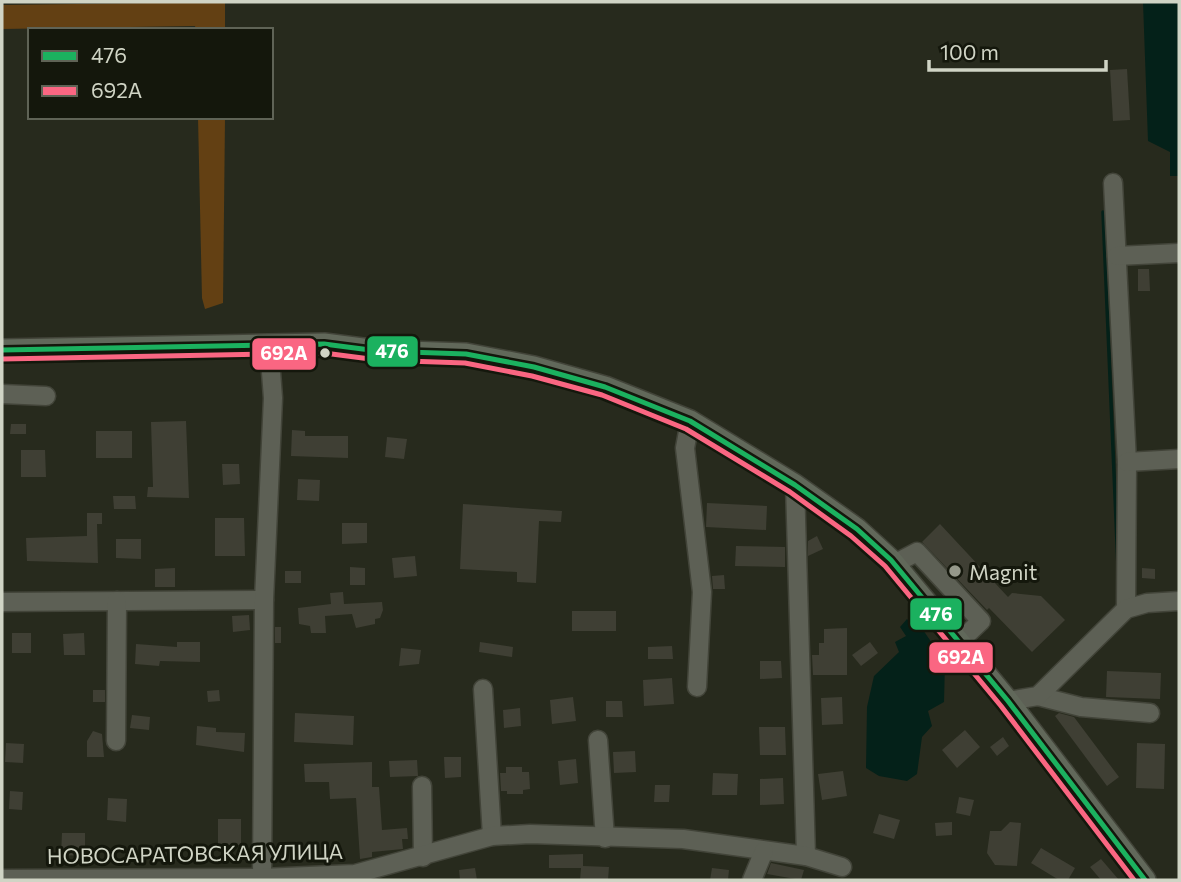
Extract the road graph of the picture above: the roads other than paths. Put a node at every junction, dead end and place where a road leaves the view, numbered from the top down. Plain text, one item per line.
1 (1114, 183) dead end
2 (1179, 253) edge
3 (1117, 256) junction
4 (269, 346) junction
5 (2, 350) edge
6 (2, 394) edge
7 (47, 396) dead end
8 (690, 421) junction
9 (1179, 459) edge
10 (1127, 462) junction
11 (795, 485) junction
12 (894, 564) junction
13 (264, 600) junction
14 (117, 601) junction
15 (1179, 601) edge
16 (2, 602) edge
17 (1126, 609) junction
18 (959, 642) junction
19 (697, 687) dead end
20 (483, 689) dead end
21 (1038, 696) junction
22 (1008, 701) junction
23 (1150, 713) dead end
24 (598, 740) dead end
25 (116, 741) dead end
26 (422, 786) dead end
27 (492, 836) junction
28 (605, 838) junction
29 (764, 851) junction
30 (806, 856) junction
31 (423, 857) junction
32 (842, 867) dead end
33 (262, 878) junction
34 (2, 879) edge
35 (752, 880) edge
36 (1145, 880) edge

1 - 3 street
2 - 3 street
3 - 10 street
4 - 5 main road
4 - 8 main road
4 - 13 street
6 - 7 street
8 - 11 main road
8 - 19 street
9 - 10 street
10 - 17 street
11 - 12 main road
11 - 30 street
12 - 18 main road
12 - 18 street
13 - 14 street
13 - 33 street
14 - 16 street
14 - 25 street
15 - 17 street
17 - 21 street
18 - 22 main road
20 - 27 street
21 - 22 street
21 - 23 street
22 - 36 main road
24 - 28 street
26 - 31 street
27 - 28 street, НОВОСАРАТОВСКАЯ УЛИЦА
27 - 31 street, НОВОСАРАТОВСКАЯ УЛИЦА
28 - 29 street, НОВОСАРАТОВСКАЯ УЛИЦА
29 - 30 street, НОВОСАРАТОВСКАЯ УЛИЦА
29 - 35 street
30 - 32 street, НОВОСАРАТОВСКАЯ УЛИЦА
31 - 33 street, НОВОСАРАТОВСКАЯ УЛИЦА
33 - 34 street, НОВОСАРАТОВСКАЯ УЛИЦА

